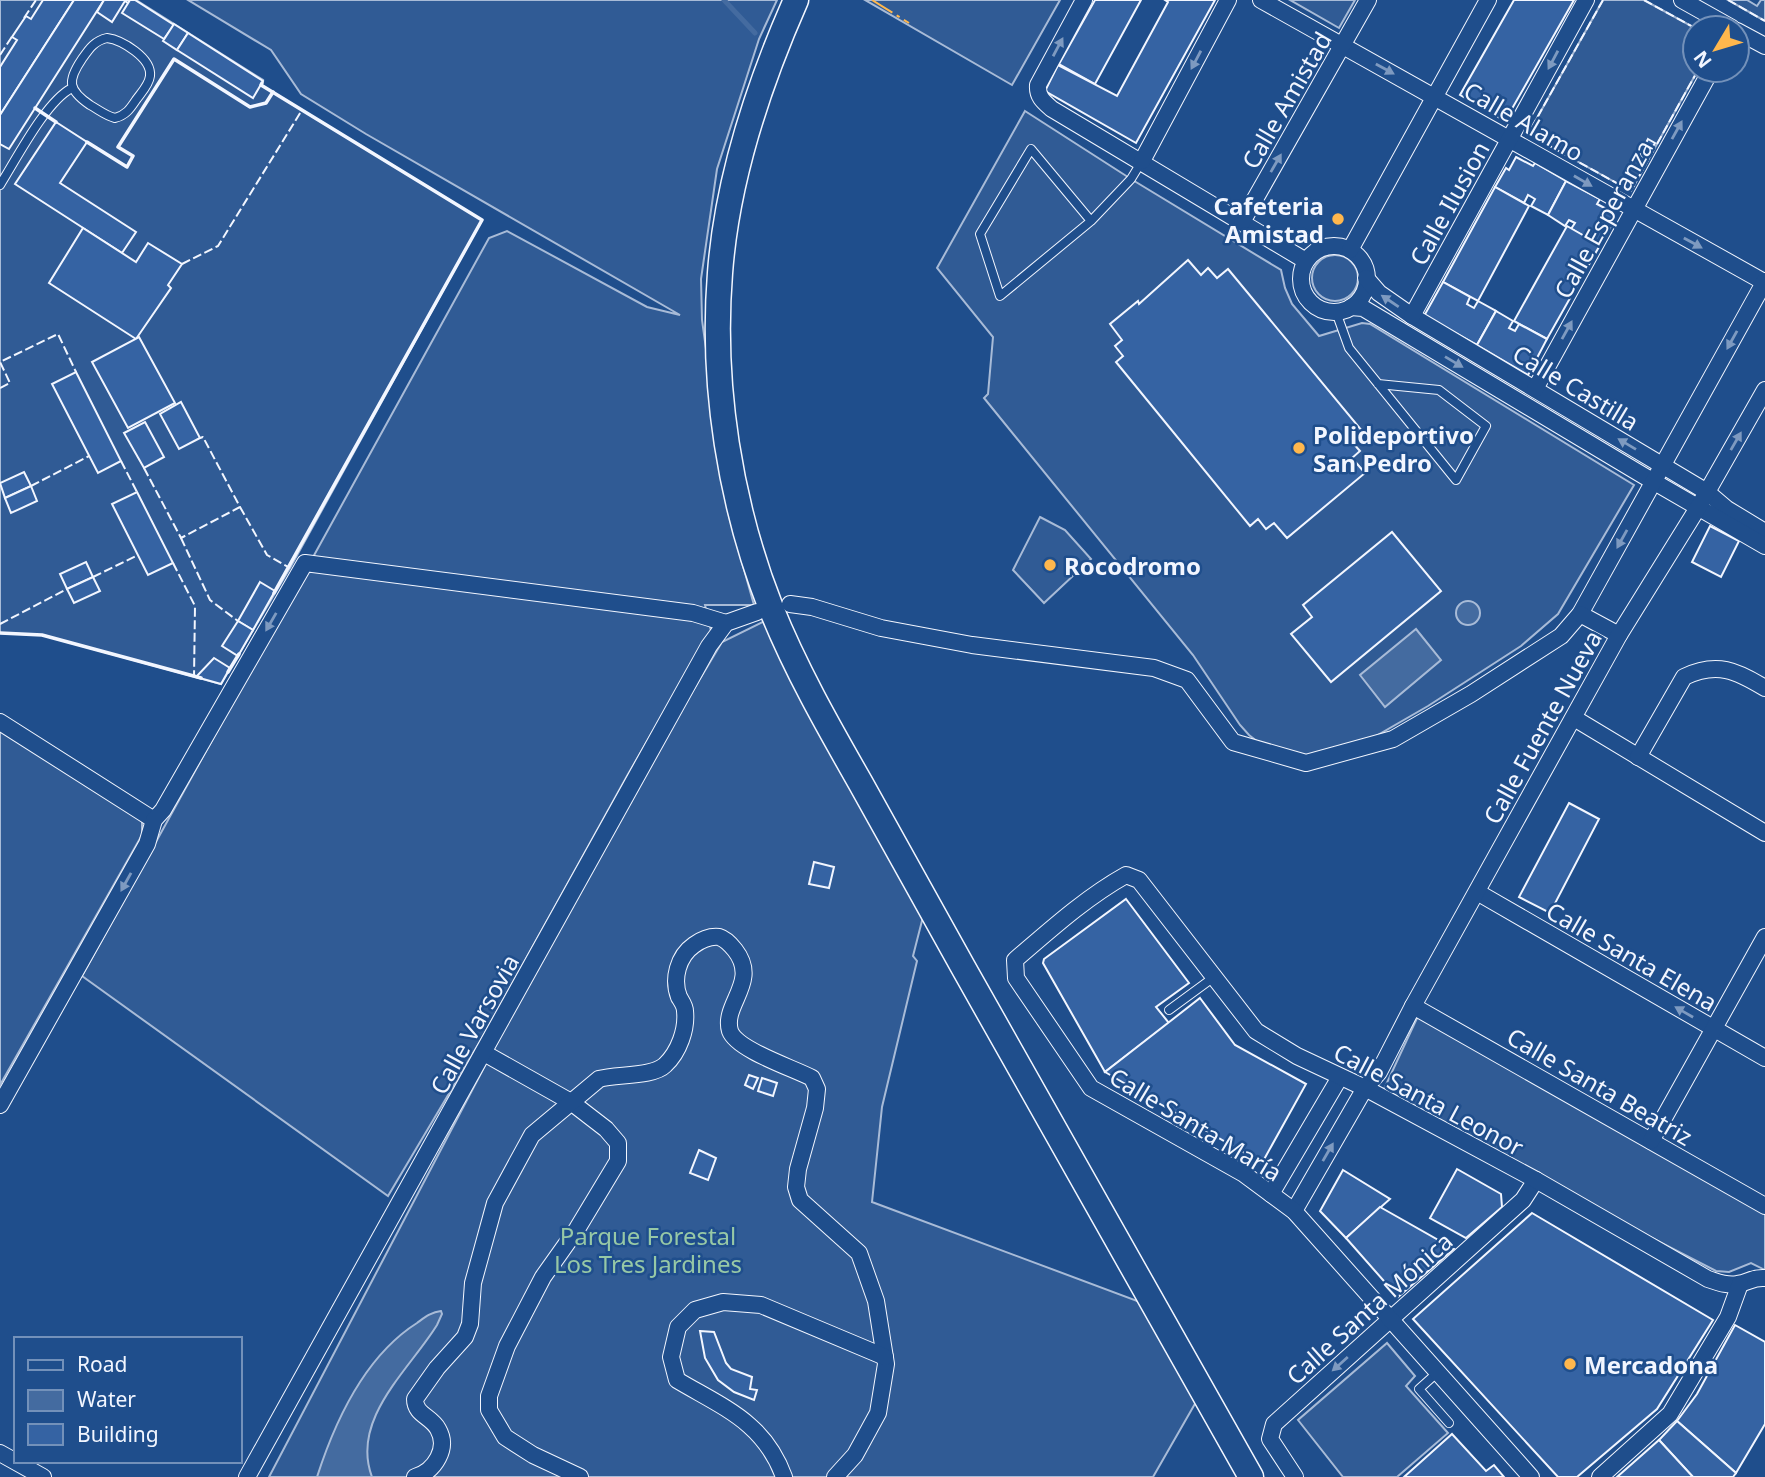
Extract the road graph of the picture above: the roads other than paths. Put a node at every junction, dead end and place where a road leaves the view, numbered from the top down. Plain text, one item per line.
1 (796, 0) edge
2 (1084, 0) edge
3 (1228, 0) edge
4 (1261, 0) edge
5 (1368, 0) edge
6 (1488, 0) edge
7 (1586, 0) edge
8 (1682, 0) edge
9 (1708, 14) edge
10 (1343, 45) junction
11 (1703, 84) edge
12 (72, 88) junction
13 (1434, 96) junction
14 (1511, 139) junction
15 (1142, 161) junction
16 (0, 185) edge
17 (1633, 210) junction
18 (1091, 221) junction
19 (1242, 222) junction
20 (1350, 250) junction
21 (1306, 261) junction
22 (1366, 278) junction
23 (1765, 281) edge
24 (1344, 309) junction
25 (1412, 316) junction
26 (1378, 384) junction
27 (1535, 389) junction
28 (1765, 390) edge
29 (1663, 466) junction
30 (1654, 481) junction
31 (1703, 499) junction
32 (1765, 532) edge
33 (1765, 546) edge
34 (790, 604) dead end
35 (757, 612) dead end
36 (1580, 614) junction
37 (726, 623) junction
38 (1619, 635) junction
39 (1765, 688) edge
40 (1574, 718) junction
41 (0, 722) edge
42 (1638, 757) junction
43 (154, 820) junction
44 (1765, 833) edge
45 (1126, 875) joint
46 (1477, 892) junction
47 (1765, 937) edge
48 (1214, 977) junction
49 (1413, 1006) junction
50 (1169, 1010) dead end
51 (1714, 1030) junction
52 (484, 1053) junction
53 (1765, 1058) edge
54 (1340, 1077) junction
55 (1365, 1088) junction
56 (571, 1102) junction
57 (0, 1105) edge
58 (1651, 1141) junction
59 (1536, 1180) junction
60 (1271, 1194) junction
61 (1765, 1206) edge
62 (1294, 1211) junction
63 (1765, 1278) edge
64 (1740, 1284) junction
65 (1390, 1318) junction
66 (885, 1357) junction
67 (1438, 1372) junction
68 (1449, 1423) dead end
69 (18, 1463) edge
70 (43, 1477) edge
71 (247, 1477) edge
72 (415, 1477) edge
73 (580, 1477) edge
74 (784, 1477) edge
75 (835, 1477) edge
76 (1251, 1477) edge
77 (1295, 1477) edge
78 (1531, 1477) edge
79 (1600, 1477) edge

1 - 76 main road
15 -> 2 street
3 -> 15 street
4 - 10 street, Calle Alamo
5 - 10 street, Calle Amistad
6 - 13 street
7 -> 14 street, Calle Ilusion
8 - 9 street
10 -> 13 street, Calle Alamo
19 -> 10 street, Calle Amistad
17 -> 11 street, Calle Esperanza
12 - 12 lane
12 - 16 lane
13 - 14 street, Calle Alamo
13 - 20 street
14 -> 17 street, Calle Alamo
14 - 25 street, Calle Ilusion
15 - 18 lane
15 - 19 street
17 -> 23 street, Calle Alamo
27 -> 17 street, Calle Esperanza
18 - 18 lane
19 - 21 street
20 - 21 street
20 - 22 street
21 - 24 street
22 - 24 street
25 -> 22 street, Calle Castilla
23 -> 29 street, Calle Fuente Nueva
24 - 26 lane
24 -> 30 street
25 - 27 street, Calle Castilla
26 - 26 lane
29 -> 27 street, Calle Castilla
31 -> 28 street, Calle Fuente Nueva
29 - 30 street, Calle Fuente Nueva
29 - 31 street, Calle Castilla
30 - 31 street
30 -> 36 street, Calle Fuente Nueva
31 - 32 street, Calle Castilla
31 - 33 street, Calle Castilla
31 - 38 street, Calle Fuente Nueva
34 - 36 street, Calle Fuente Nueva
35 - 37 street
36 - 38 street
37 -> 43 street
37 - 52 street, Calle Varsovia
38 - 40 street, Calle Fuente Nueva
39 - 42 street
40 - 42 street
40 - 46 street, Calle Fuente Nueva
41 - 43 street
42 - 44 street
43 -> 57 street
45 - 48 street, Calle Santa Leonor
45 - 60 street, Calle Santa María
46 - 49 street, Calle Fuente Nueva
51 -> 46 street, Calle Santa Elena
47 - 51 street
48 - 50 lane
48 - 54 street, Calle Santa Leonor
49 - 55 street, Calle Fuente Nueva
49 - 58 street, Calle Santa Beatriz
51 - 53 street, Calle Santa Elena
51 - 58 street
52 - 56 street
52 - 71 street, Calle Varsovia
54 - 55 street, Calle Santa Leonor
54 - 60 street
55 - 59 street, Calle Santa Leonor
62 -> 55 street, Calle Fuente Nueva
56 - 66 street
56 - 72 street
56 - 73 street
58 - 61 street, Calle Santa Beatriz
59 - 64 street, Calle Santa Leonor
59 - 65 street, Calle Santa Mónica
60 - 62 street, Calle Santa María
62 - 65 street, Calle Santa María
63 - 64 street, Calle Santa Leonor
64 - 79 street
65 - 67 street, Calle Santa María
65 -> 77 street, Calle Santa Mónica
66 - 74 street
66 - 75 street
67 - 68 lane
67 - 78 street, Calle Santa María
69 - 70 street

